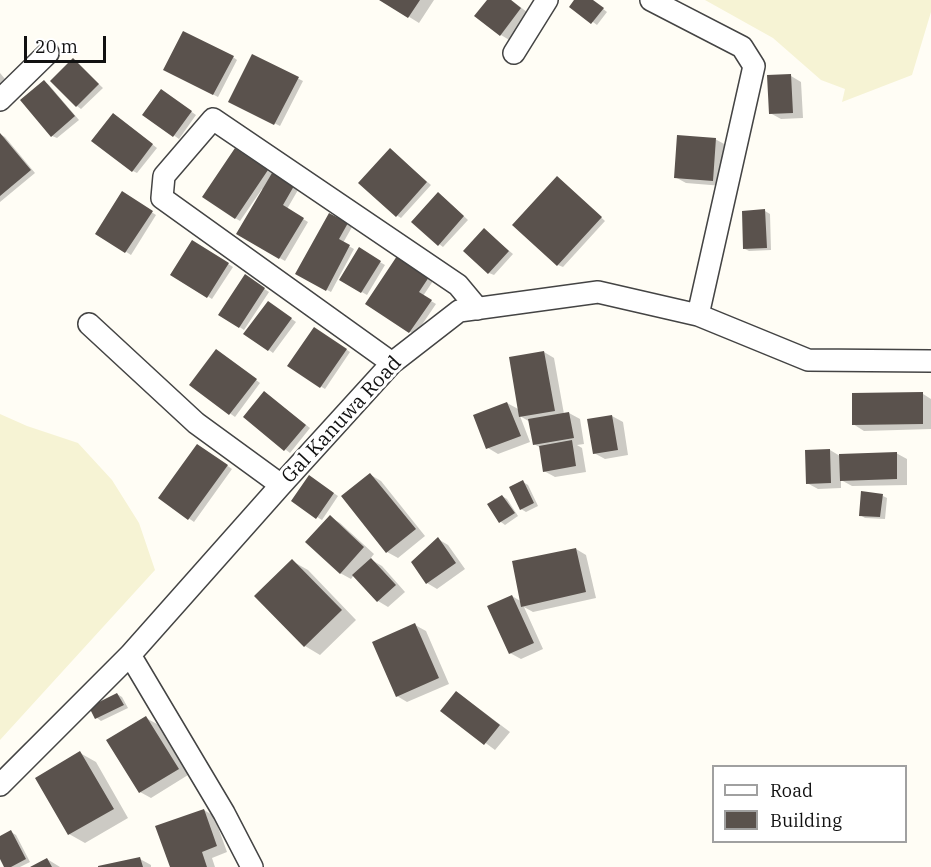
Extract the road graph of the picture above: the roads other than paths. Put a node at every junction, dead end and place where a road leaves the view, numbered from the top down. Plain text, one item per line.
1 (547, 0) edge
2 (651, 0) edge
3 (48, 53) dead end
4 (514, 53) dead end
5 (0, 100) edge
6 (478, 309) junction
7 (698, 315) junction
8 (89, 324) dead end
9 (931, 361) edge
10 (392, 363) junction
11 (281, 485) junction
12 (130, 656) junction
13 (0, 785) edge
14 (252, 867) edge

1 - 4 street
2 - 7 street
3 - 5 street
6 - 7 street, Gal Kanuwa Road
6 - 10 street, Gal Kanuwa Road
6 - 10 street
7 - 9 street, Gal Kanuwa Road
8 - 11 street
10 - 11 street, Gal Kanuwa Road
11 - 12 street, Gal Kanuwa Road
12 - 13 street, Gal Kanuwa Road
12 - 14 street

